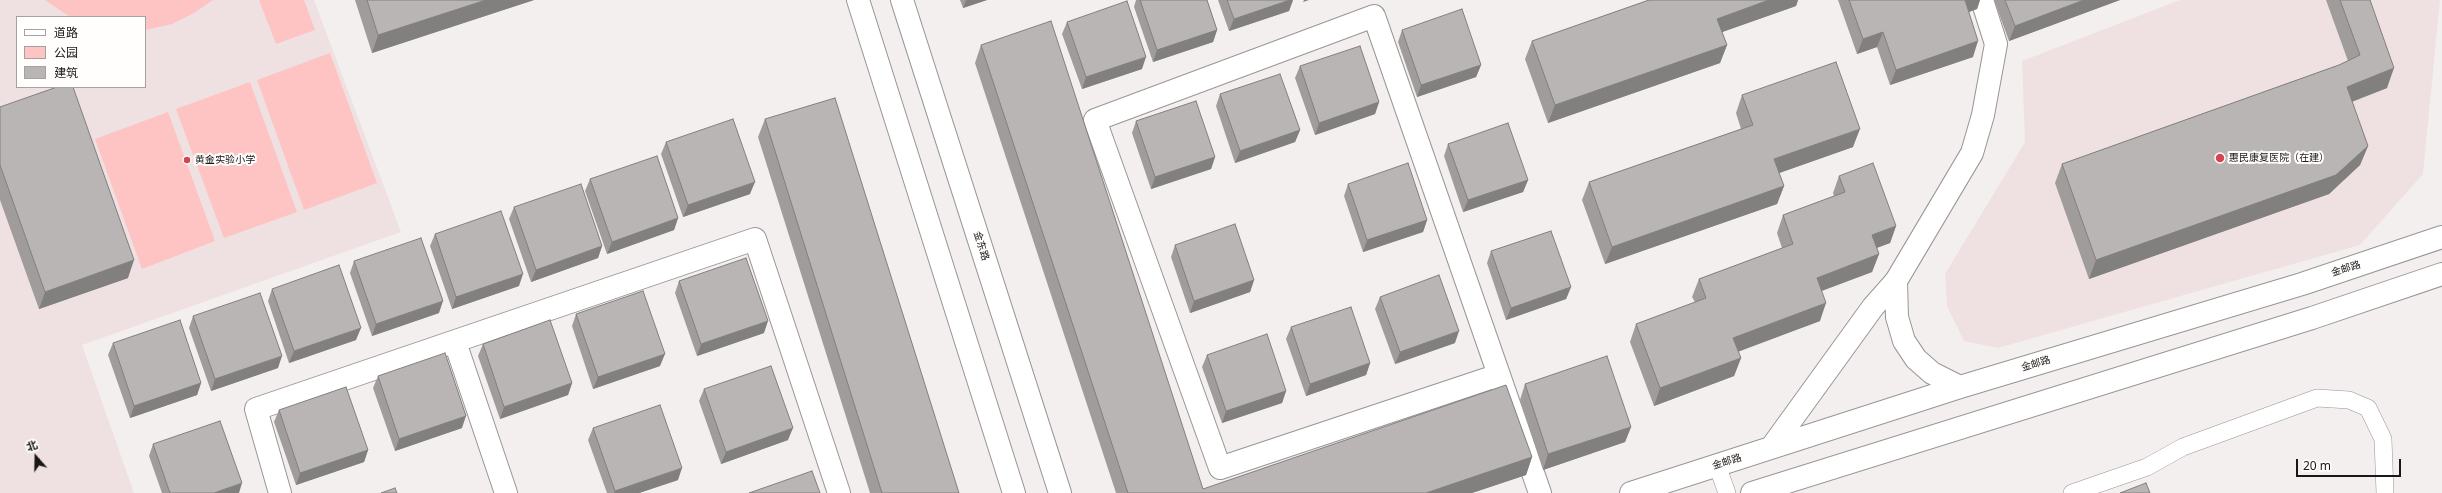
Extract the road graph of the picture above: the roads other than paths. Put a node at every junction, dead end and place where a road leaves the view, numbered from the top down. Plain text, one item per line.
1 (858, 0) edge
2 (902, 0) edge
3 (1982, 0) edge
4 (2442, 237) edge
5 (2442, 274) edge
6 (1896, 282) junction
7 (455, 342) junction
8 (1499, 375) junction
9 (1960, 388) junction
10 (1771, 448) junction
11 (1717, 466) junction
12 (1659, 489) edge
13 (280, 493) edge
14 (506, 493) edge
15 (839, 493) edge
16 (1014, 493) edge
17 (1060, 493) edge
18 (1540, 493) edge
19 (1631, 493) edge
20 (1727, 493) edge
21 (1752, 493) edge
22 (2072, 493) edge
23 (2385, 493) edge

1 - 16 street
2 - 17 street, 金东路
3 - 6 street
4 - 9 street, 金邮路
5 - 21 street
6 - 9 street
6 - 10 street
7 - 13 street
7 - 14 street
7 - 15 street
8 - 8 street
8 - 18 street
9 - 10 street, 金邮路
10 - 11 street, 金邮路
11 - 12 street, 金邮路
11 - 20 lane
12 - 19 street, 金邮路
22 - 23 lane

